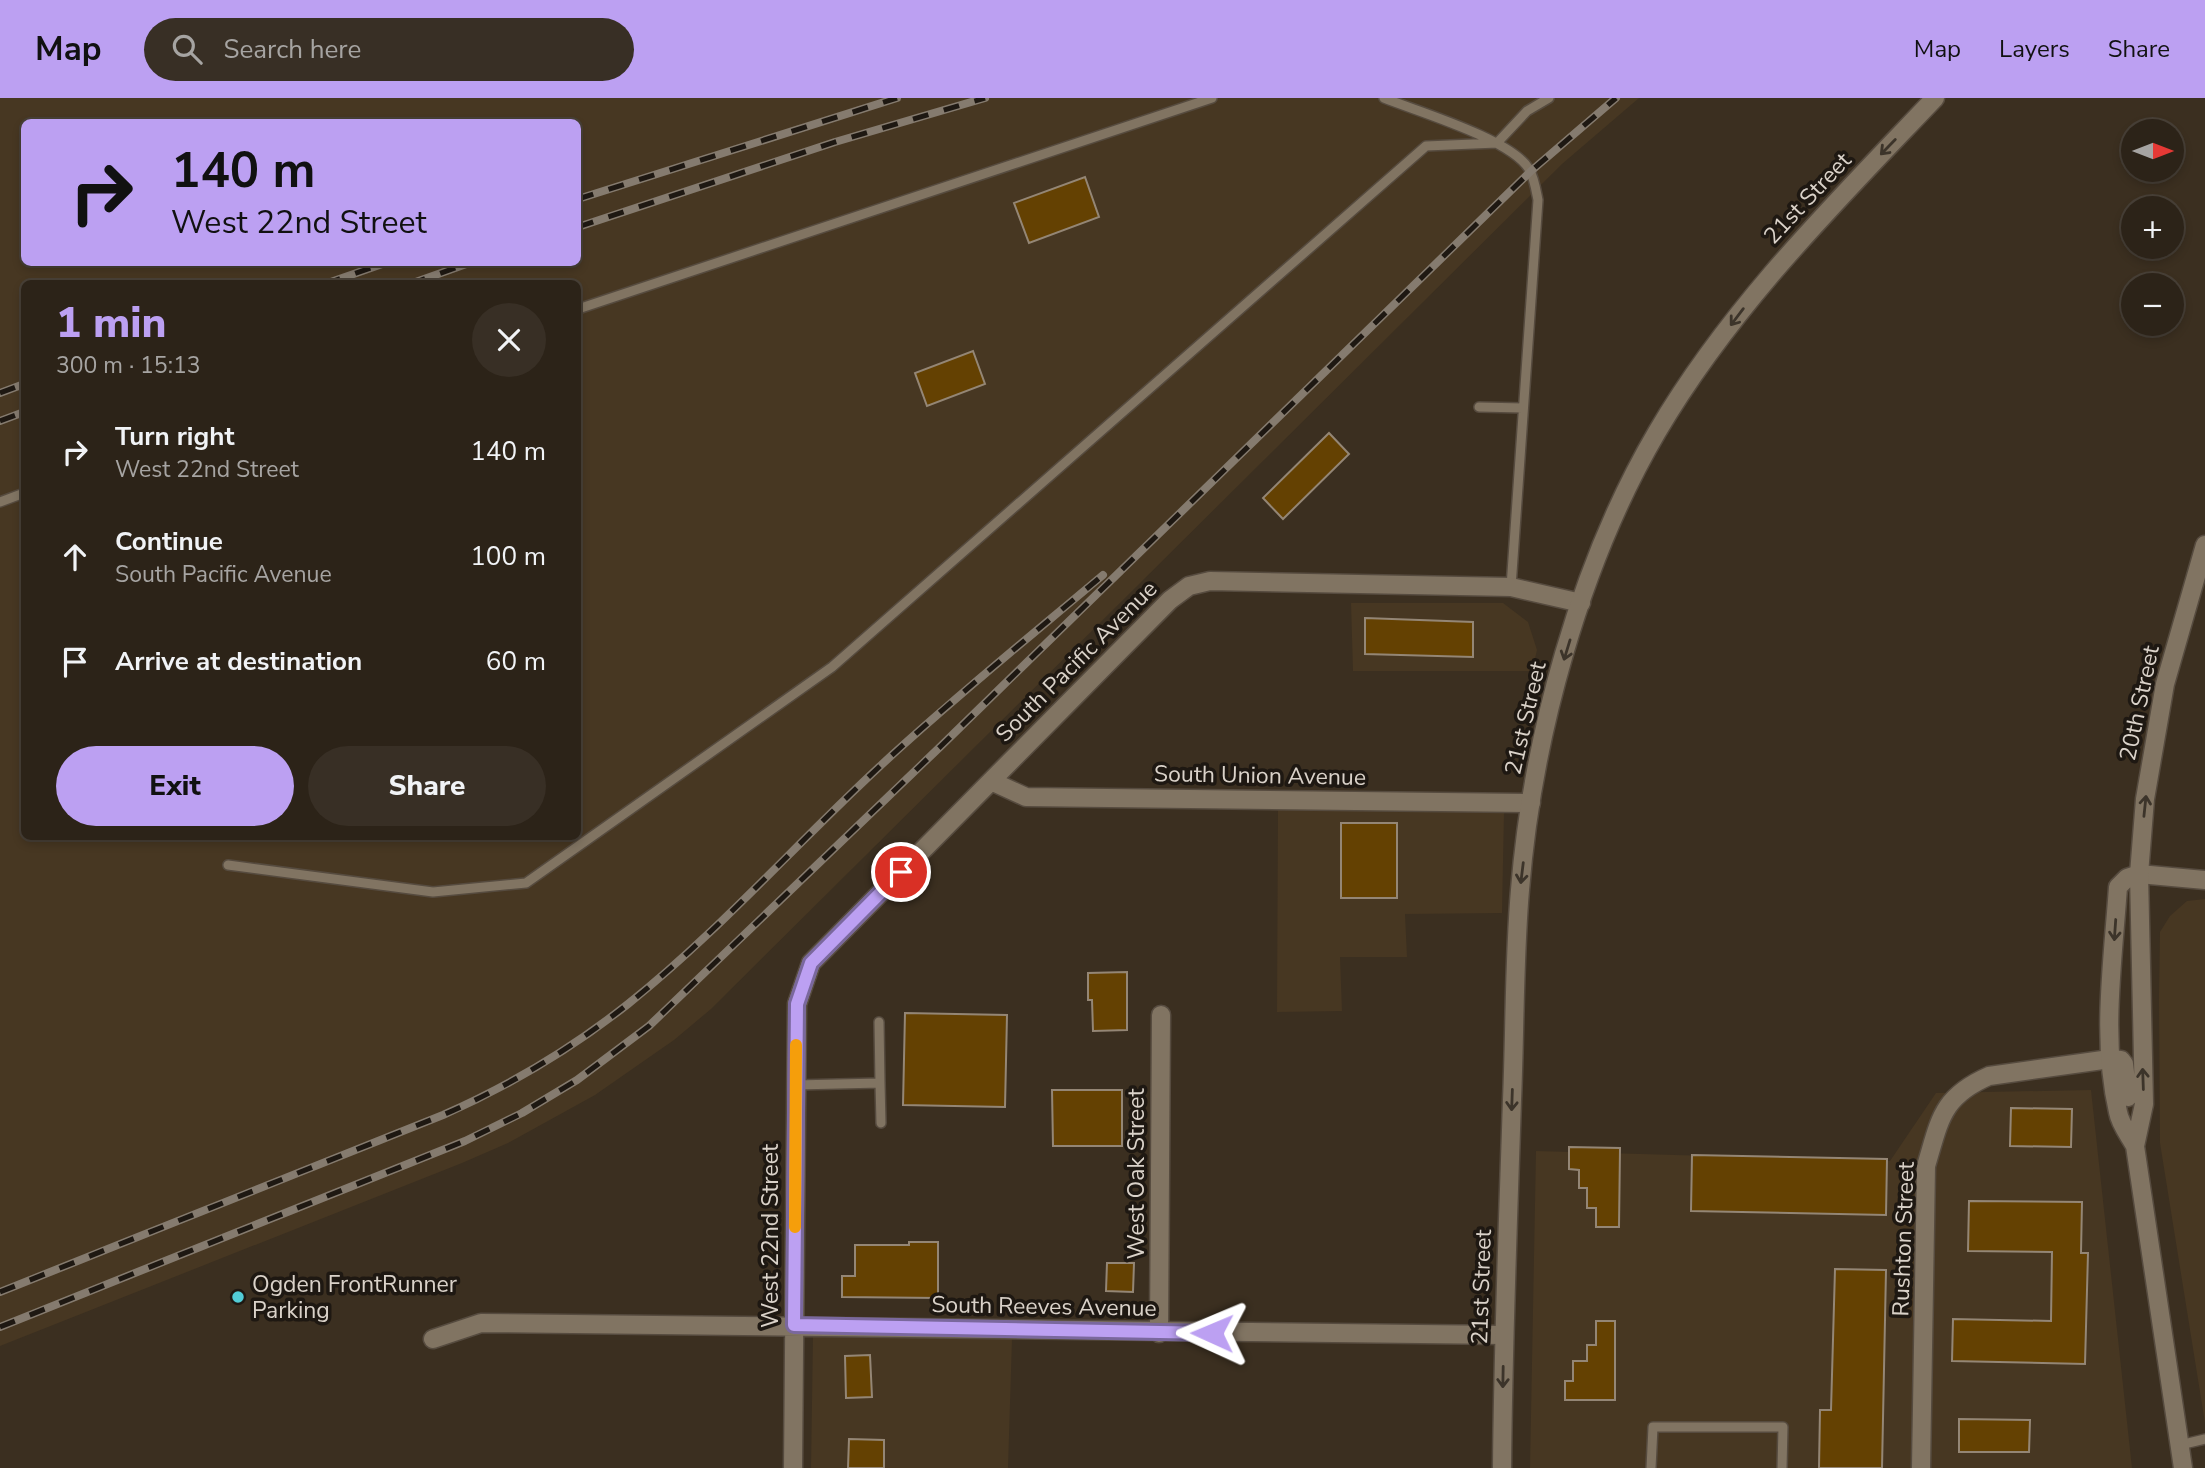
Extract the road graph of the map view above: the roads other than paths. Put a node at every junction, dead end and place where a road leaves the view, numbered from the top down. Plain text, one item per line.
1 (1384, 98) edge
2 (1549, 98) edge
3 (1935, 98) edge
4 (1206, 99) edge
5 (1497, 143) junction
6 (581, 308) edge
7 (1479, 407) dead end
8 (1523, 408) junction
9 (21, 494) edge
10 (0, 502) edge
11 (2205, 545) edge
12 (1511, 587) junction
13 (1581, 603) junction
14 (991, 781) junction
15 (1531, 803) junction
16 (228, 865) dead end
17 (2139, 874) junction
18 (2205, 880) edge
19 (797, 1004) joint
20 (1161, 1015) dead end
21 (879, 1021) dead end
22 (2110, 1059) junction
23 (880, 1083) junction
24 (796, 1085) junction
25 (881, 1123) dead end
26 (2135, 1146) junction
27 (794, 1325) junction
28 (1159, 1332) junction
29 (1504, 1335) junction
30 (433, 1339) dead end
31 (2205, 1439) edge
32 (2180, 1445) junction
33 (793, 1468) edge
34 (1502, 1468) edge
35 (1651, 1468) edge
36 (1782, 1468) edge
37 (1921, 1468) edge
38 (2183, 1468) edge

1 - 5 lane
2 - 5 lane
3 -> 13 street, 21st Street
4 - 6 lane
5 - 8 lane
5 - 16 lane
7 - 8 lane
8 - 12 lane
9 - 10 lane
17 -> 11 street, 20th Street
12 - 13 street, South Pacific Avenue
12 - 14 street, South Pacific Avenue
13 -> 15 street, 21st Street
14 - 15 street, South Union Avenue
14 - 19 street, South Pacific Avenue
15 -> 29 street, 21st Street
17 - 18 street
17 -> 22 street, 20th Street
26 -> 17 street, 20th Street
19 - 24 street, West 22nd Street
20 - 28 street, West Oak Street
21 - 23 lane
22 - 26 street, 20th Street
22 - 37 street, Rushton Street
23 - 24 lane
23 - 25 lane
24 - 27 street, West 22nd Street
26 - 32 street, 20th Street
27 - 28 street, South Reeves Avenue
27 - 30 street, South Reeves Avenue
27 - 33 street, West 22nd Street
28 - 29 street, South Reeves Avenue
29 -> 34 street, 21st Street
31 - 32 lane
32 - 38 street, 20th Street
35 - 36 lane

